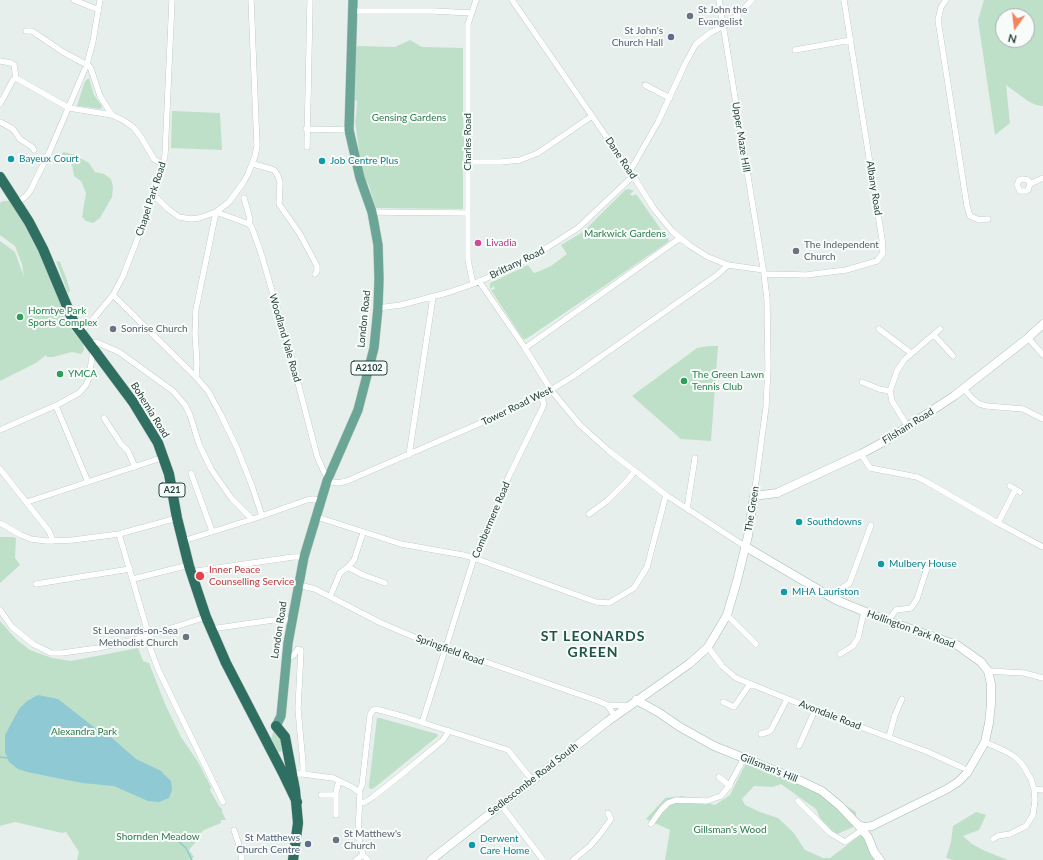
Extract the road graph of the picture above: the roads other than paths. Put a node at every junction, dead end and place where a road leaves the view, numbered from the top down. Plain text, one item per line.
1 (74, 0) edge
2 (100, 0) edge
3 (172, 0) edge
4 (251, 0) edge
5 (310, 0) edge
6 (353, 0) edge
7 (476, 0) edge
8 (512, 0) edge
9 (719, 0) edge
10 (752, 0) edge
11 (844, 0) edge
12 (946, 0) edge
13 (99, 10) junction
14 (353, 11) junction
15 (472, 13) junction
16 (723, 26) junction
17 (26, 31) dead end
18 (851, 40) junction
19 (795, 50) dead end
20 (0, 61) edge
21 (87, 64) junction
22 (16, 78) junction
23 (646, 85) dead end
24 (670, 98) junction
25 (0, 104) edge
26 (69, 108) junction
27 (112, 115) junction
28 (592, 116) junction
29 (0, 122) edge
30 (306, 129) junction
31 (349, 130) junction
32 (307, 147) dead end
33 (34, 150) dead end
34 (468, 162) junction
35 (253, 164) junction
36 (163, 165) junction
37 (632, 174) junction
38 (0, 177) edge
39 (1043, 178) edge
40 (1030, 184) dead end
41 (153, 195) junction
42 (244, 198) dead end
43 (17, 203) junction
44 (216, 212) junction
45 (372, 212) junction
46 (467, 213) junction
47 (988, 219) dead end
48 (249, 224) junction
49 (680, 238) junction
50 (728, 265) junction
51 (764, 272) junction
52 (315, 274) dead end
53 (479, 281) junction
54 (473, 284) junction
55 (113, 295) junction
56 (433, 296) junction
57 (378, 308) junction
58 (1043, 324) edge
59 (879, 329) dead end
60 (940, 329) dead end
61 (80, 332) junction
62 (934, 335) junction
63 (1028, 338) junction
64 (91, 347) junction
65 (525, 348) junction
66 (911, 353) junction
67 (1043, 355) edge
68 (952, 356) dead end
69 (196, 377) junction
70 (862, 382) dead end
71 (964, 388) junction
72 (551, 390) junction
73 (890, 391) junction
74 (542, 396) junction
75 (56, 406) junction
76 (104, 418) dead end
77 (1043, 419) edge
78 (908, 427) junction
79 (0, 430) edge
80 (861, 454) junction
81 (409, 455) junction
82 (164, 457) junction
83 (695, 458) dead end
84 (135, 467) junction
85 (0, 469) edge
86 (635, 471) junction
87 (191, 473) dead end
88 (328, 480) junction
89 (88, 482) junction
90 (1015, 489) dead end
91 (666, 495) junction
92 (754, 496) junction
93 (321, 501) junction
94 (26, 502) junction
95 (590, 506) dead end
96 (596, 509) junction
97 (687, 509) junction
98 (589, 514) dead end
99 (262, 516) junction
100 (317, 517) junction
101 (177, 518) junction
102 (252, 519) junction
103 (0, 523) edge
104 (998, 523) junction
105 (871, 525) dead end
106 (212, 532) junction
107 (119, 534) junction
108 (362, 536) dead end
109 (53, 541) junction
110 (183, 541) junction
111 (746, 546) junction
112 (1043, 547) edge
113 (304, 557) junction
114 (474, 558) junction
115 (348, 567) junction
116 (927, 568) dead end
117 (130, 569) junction
118 (190, 569) junction
119 (133, 579) junction
120 (385, 583) dead end
121 (36, 584) dead end
122 (299, 586) junction
123 (330, 597) junction
124 (836, 600) junction
125 (0, 610) edge
126 (864, 612) junction
127 (727, 615) junction
128 (206, 616) junction
129 (292, 620) junction
130 (888, 621) junction
131 (211, 629) junction
132 (147, 636) junction
133 (756, 644) dead end
134 (708, 647) junction
135 (446, 648) junction
136 (840, 654) dead end
137 (286, 656) junction
138 (988, 671) junction
139 (1043, 678) edge
140 (750, 684) junction
141 (787, 699) junction
142 (902, 699) dead end
143 (636, 700) junction
144 (723, 702) dead end
145 (606, 705) junction
146 (628, 706) junction
147 (899, 706) junction
148 (906, 708) dead end
149 (815, 710) junction
150 (615, 716) junction
151 (256, 720) junction
152 (422, 722) junction
153 (276, 726) junction
154 (449, 731) junction
155 (761, 734) dead end
156 (889, 737) junction
157 (985, 742) junction
158 (268, 745) junction
159 (799, 746) dead end
160 (744, 758) junction
161 (963, 768) dead end
162 (288, 774) junction
163 (303, 774) junction
164 (719, 777) dead end
165 (532, 780) junction
166 (339, 781) junction
167 (730, 786) junction
168 (1034, 788) junction
169 (1043, 790) edge
170 (359, 791) junction
171 (321, 795) dead end
172 (336, 795) junction
173 (798, 801) dead end
174 (223, 802) dead end
175 (360, 803) junction
176 (501, 804) junction
177 (608, 813) dead end
178 (336, 815) dead end
179 (651, 824) dead end
180 (872, 826) junction
181 (860, 827) junction
182 (234, 830) dead end
183 (868, 837) junction
184 (993, 839) dead end
185 (363, 855) junction
186 (242, 860) edge
187 (293, 860) edge
188 (356, 860) edge
189 (368, 860) edge
190 (431, 860) edge
191 (543, 860) edge
192 (573, 860) edge
193 (880, 860) edge

1 - 13 street
2 - 13 street
3 - 36 street, Chapel Park Road
4 - 35 street
5 - 30 street
6 - 14 main road, London Road / A2102
7 - 15 street, Charles Road
8 - 28 street, Dane Road
9 - 16 street, Upper Maze Hill
10 - 16 street, Brittany Road
11 - 18 street, Albany Road
12 - 47 street
13 - 21 street
14 - 15 street
14 - 31 main road, London Road / A2102
15 - 34 street, Charles Road
16 - 24 street, Brittany Road
16 - 51 street, Upper Maze Hill
17 - 21 street
18 - 19 street
18 - 51 street, Albany Road
20 - 22 street
21 - 26 street
21 - 27 street
22 - 25 street
22 - 26 street
23 - 24 street
24 - 37 street, Brittany Road
26 - 27 street
26 - 43 street
27 - 36 street
28 - 34 street
28 - 37 street, Dane Road
29 - 33 street
30 - 31 street
30 - 32 street
31 - 45 main road, London Road / A2102
34 - 46 street, Charles Road
35 - 44 street
35 - 52 street
36 - 41 street, Chapel Park Road
37 - 49 street, Dane Road
37 - 53 street, Brittany Road
38 - 43 highway, Bohemia Road / A21
39 - 40 street
41 - 44 street
41 - 55 street, Chapel Park Road
42 - 48 street, Woodland Vale Road
43 - 61 highway, Bohemia Road / A21
44 - 48 street
44 - 69 street
45 - 46 street
45 - 57 main road, London Road / A2102
46 - 54 street, Charles Road
48 - 88 street, Woodland Vale Road
49 - 50 street, Dane Road
49 - 65 street
50 - 51 street, Dane Road
50 - 72 street, Tower Road West
51 - 92 street, The Green
53 - 54 street, Brittany Road
53 - 65 street
54 - 56 street, Brittany Road
55 - 61 street, Chapel Park Road
55 - 69 street
56 - 57 street, Brittany Road
56 - 81 street
57 - 88 main road, London Road / A2102
58 - 63 street, Filsham Road
59 - 66 street
60 - 62 street
61 - 64 highway, Bohemia Road / A21
62 - 66 street
62 - 68 street
63 - 67 street
63 - 71 street, Filsham Road
64 - 75 street
64 - 82 highway, Bohemia Road / A21
64 - 102 street
65 - 72 street
66 - 73 street
69 - 99 street
70 - 73 street
71 - 77 street
71 - 78 street, Filsham Road
72 - 74 street, Tower Road West
72 - 86 street
73 - 78 street
74 - 81 street, Tower Road West
74 - 114 street, Combermere Road
75 - 79 street
75 - 89 street
76 - 84 street
78 - 80 street, Filsham Road
80 - 92 street, Filsham Road
80 - 104 street
81 - 88 street, Tower Road West
82 - 84 street
82 - 101 highway, Bohemia Road / A21
83 - 97 street
84 - 89 street
85 - 94 street
86 - 91 street
86 - 96 street
87 - 106 street
88 - 93 main road, London Road / A2102
89 - 94 street
90 - 104 street
91 - 97 street
91 - 114 street
92 - 111 street, The Green
93 - 99 street
93 - 100 main road, London Road / A2102
94 - 109 street
95 - 96 street
96 - 98 street
97 - 111 street
99 - 102 street
100 - 113 main road, London Road / A2102
100 - 114 street
101 - 107 street
101 - 110 highway, Bohemia Road / A21
102 - 106 street
103 - 109 street
104 - 112 street
105 - 124 street
106 - 110 street
107 - 109 street
107 - 117 street
108 - 115 street
110 - 118 highway, Bohemia Road / A21
111 - 124 street, Hollington Park Road
111 - 127 street, The Green
113 - 118 street
113 - 122 main road, London Road / A2102
114 - 135 street, Combermere Road
115 - 120 street
115 - 123 street
116 - 130 street
117 - 119 street
117 - 121 street
118 - 119 street
118 - 128 highway, Bohemia Road / A21
119 - 132 street
122 - 123 street, Springfield Road
122 - 129 main road, London Road / A2102
123 - 135 street, Springfield Road
124 - 126 street, Hollington Park Road
125 - 132 street
126 - 130 street, Hollington Park Road
126 - 136 street
127 - 133 street
127 - 134 street, The Green
128 - 131 highway, Bohemia Road / A21
128 - 132 street
129 - 131 street
129 - 137 main road, London Road / A2102
130 - 138 street, Hollington Park Road
131 - 151 highway, Bohemia Road / A21
132 - 174 street
134 - 140 street, Avondale Road
134 - 143 street, The Green
135 - 145 street, Springfield Road
135 - 152 street, Combermere Road
137 - 153 main road, London Road / A2102
137 - 163 street
138 - 139 street
138 - 157 street
140 - 141 street, Avondale Road
140 - 144 street
141 - 149 street, Avondale Road
141 - 155 street
142 - 147 street
143 - 146 street, Sedlescombe Road South
143 - 160 street, Gillsman's Hill
145 - 146 street, Springfield Road
145 - 150 street
146 - 150 street, Sedlescombe Road South
147 - 148 street
147 - 156 street
149 - 156 street, Avondale Road
149 - 159 street
150 - 165 street, Sedlescombe Road South
151 - 153 highway
151 - 158 highway, Bohemia Road / A21
152 - 154 street
152 - 170 street
153 - 158 highway, London Road
153 - 162 highway, A21
154 - 165 street
154 - 175 street
156 - 161 street, Avondale Road
157 - 168 street
157 - 180 street
158 - 162 highway, A21
160 - 167 street
160 - 181 street, Gillsman's Hill
162 - 163 street
162 - 187 highway, A21
163 - 166 street
164 - 167 street
165 - 176 street, Sedlescombe Road South
166 - 170 street
166 - 172 street
167 - 179 street
168 - 169 street
168 - 184 street
170 - 175 street
171 - 172 street
172 - 178 street
173 - 181 street
175 - 185 street
176 - 190 street, Sedlescombe Road South
176 - 191 street
177 - 192 street
180 - 181 street
180 - 183 street
181 - 183 street, Gillsman's Hill
182 - 186 street
183 - 193 street, Gillsman's Hill
185 - 188 street
185 - 189 street

